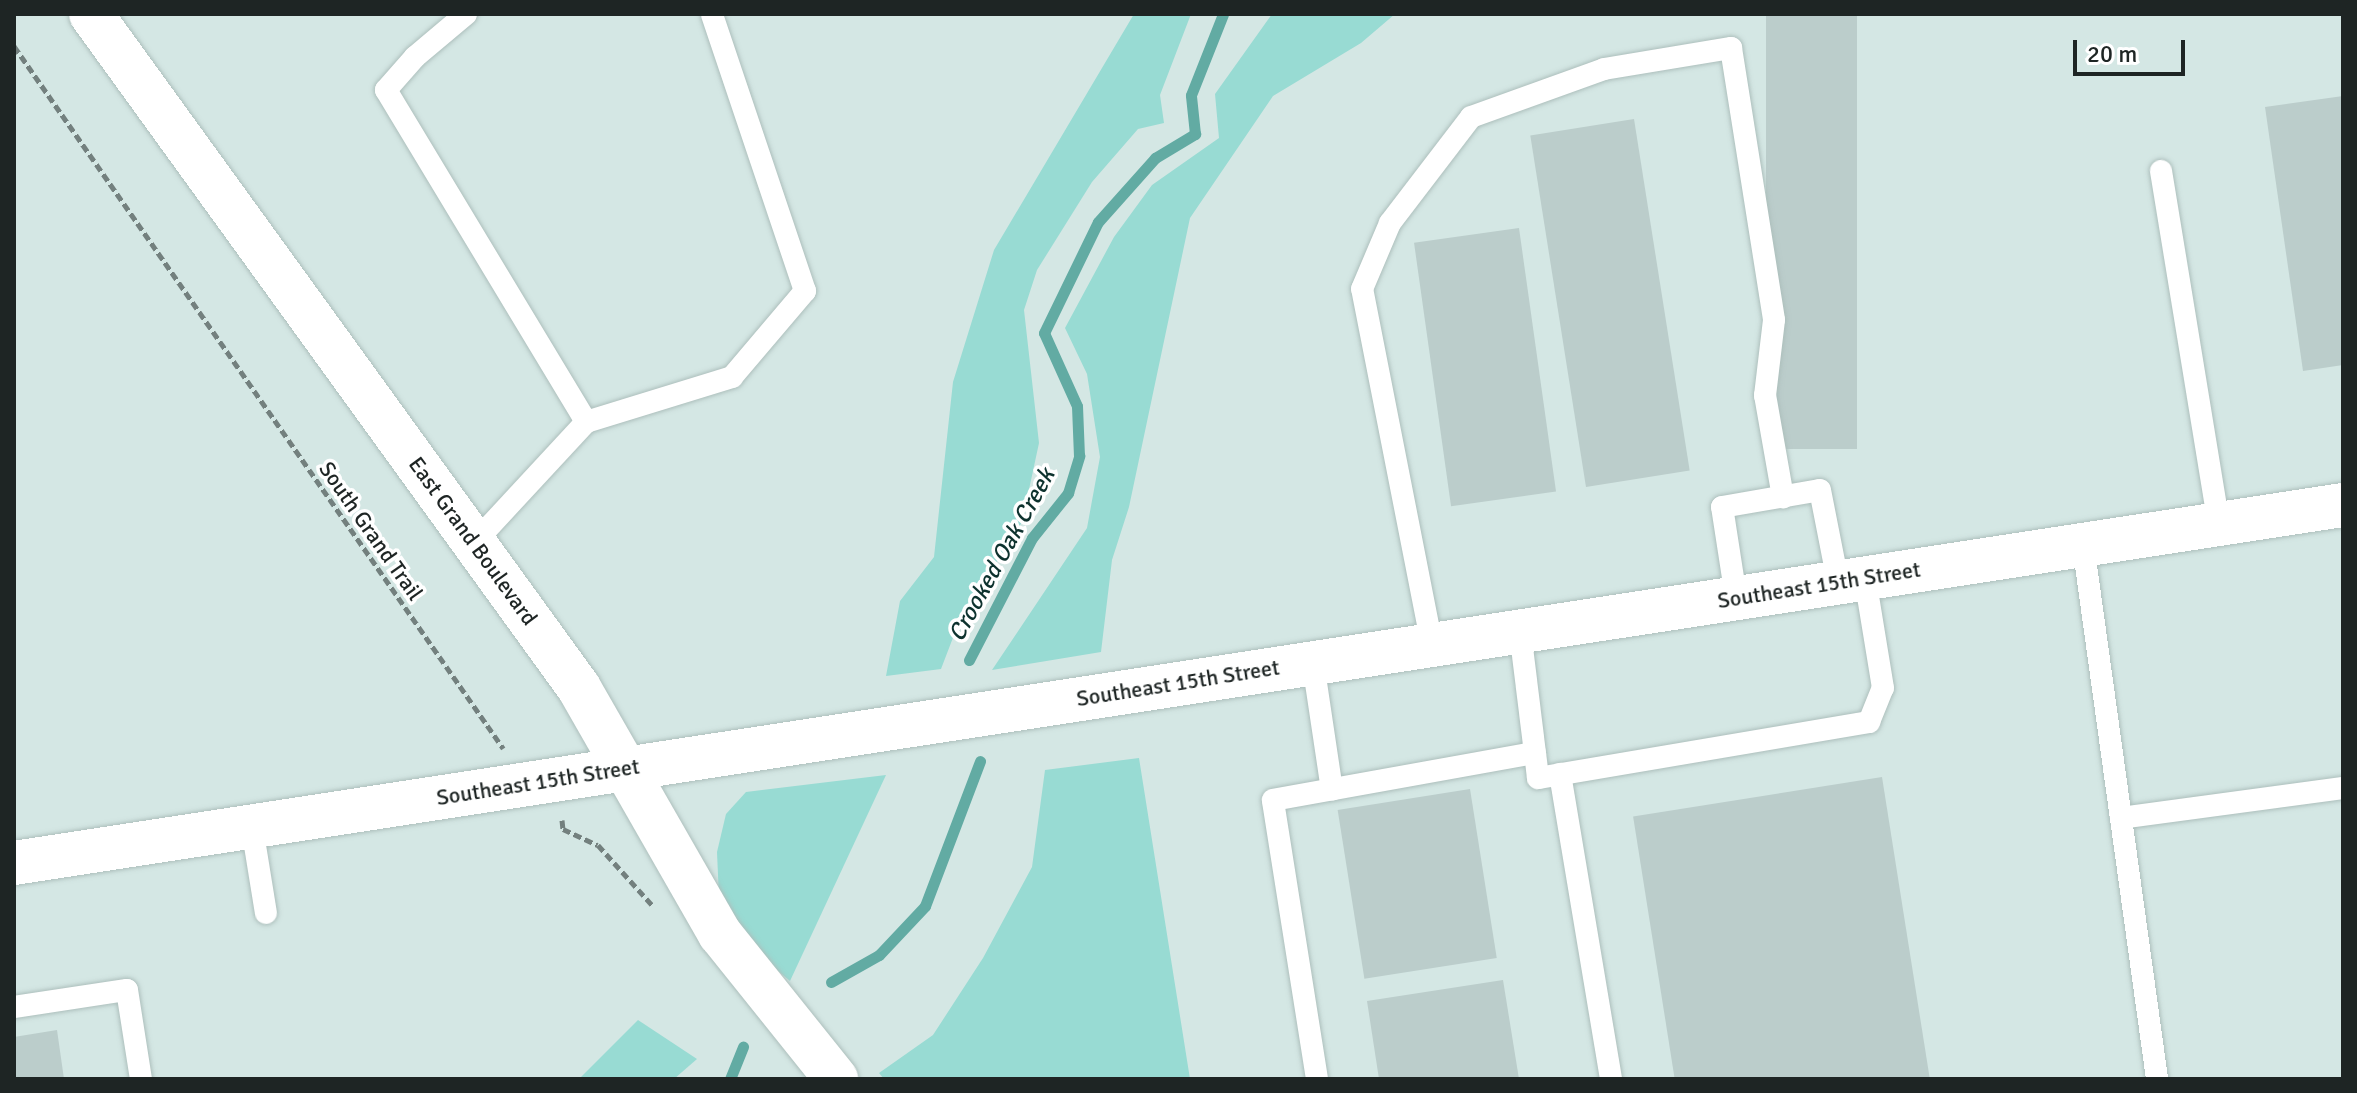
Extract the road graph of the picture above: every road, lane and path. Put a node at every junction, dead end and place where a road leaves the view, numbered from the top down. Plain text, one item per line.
1 (91, 14) edge
2 (466, 14) edge
3 (712, 14) edge
4 (14, 46) edge
5 (2161, 171) dead end
6 (586, 422) junction
7 (1783, 497) junction
8 (2343, 505) edge
9 (2219, 524) junction
10 (474, 543) junction
11 (2083, 544) junction
12 (1852, 580) junction
13 (1736, 597) junction
14 (1520, 631) junction
15 (1432, 645) junction
16 (1313, 663) junction
17 (1535, 753) junction
18 (628, 768) junction
19 (1560, 774) junction
20 (533, 782) junction
21 (2343, 788) edge
22 (1332, 790) junction
23 (2121, 818) junction
24 (252, 827) junction
25 (14, 863) edge
26 (658, 912) dead end
27 (266, 913) dead end
28 (14, 1007) edge
29 (141, 1079) edge
30 (836, 1079) edge
31 (1317, 1079) edge
32 (1611, 1079) edge
33 (2157, 1079) edge

1 - 10 main road, East Grand Boulevard
2 - 6 lane
3 - 6 lane
4 - 20 path, South Grand Trail
5 - 9 lane
6 - 10 lane
7 - 12 lane
7 - 13 lane
7 - 15 lane
8 - 9 main road, Southeast 15th Street
9 - 11 main road, Southeast 15th Street
10 - 18 main road, East Grand Boulevard
11 - 12 main road, Southeast 15th Street
11 - 23 lane
12 - 13 main road, Southeast 15th Street
12 - 19 lane
13 - 14 main road, Southeast 15th Street
14 - 15 main road, Southeast 15th Street
14 - 17 lane
15 - 16 main road, Southeast 15th Street
16 - 18 main road, Southeast 15th Street
16 - 22 lane
17 - 19 lane
17 - 22 lane
18 - 20 main road, Southeast 15th Street
18 - 30 main road, East Grand Boulevard
19 - 32 lane
20 - 24 main road, Southeast 15th Street
20 - 26 path, South Grand Trail
21 - 23 lane
22 - 31 lane
23 - 33 lane
24 - 25 main road, Southeast 15th Street
24 - 27 lane
28 - 29 lane

